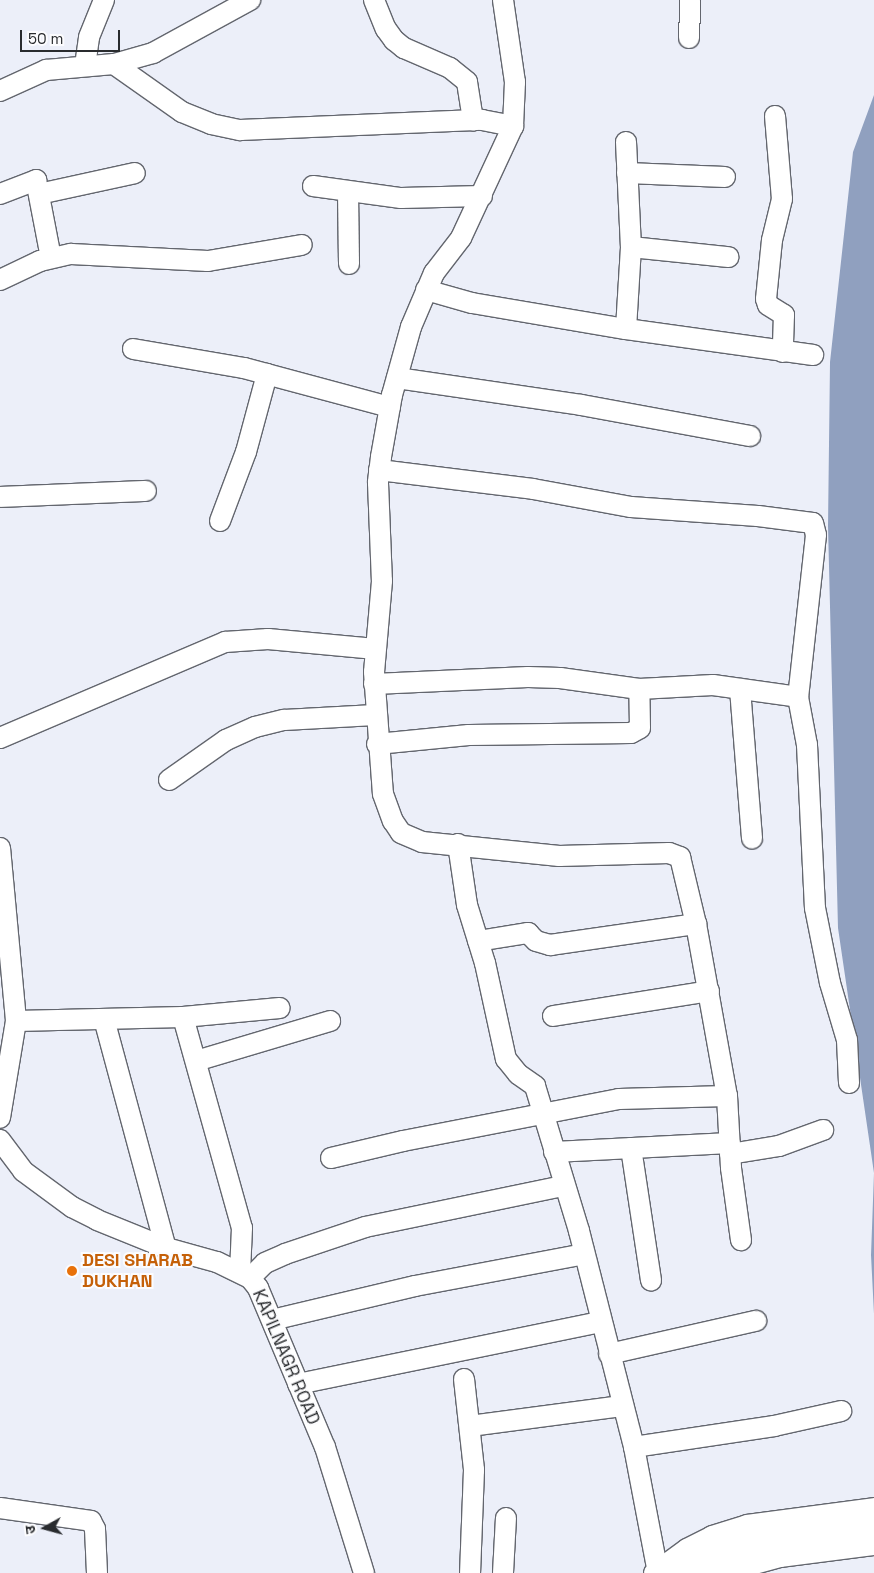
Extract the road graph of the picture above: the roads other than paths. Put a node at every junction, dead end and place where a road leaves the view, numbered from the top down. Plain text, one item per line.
1 (104, 0) edge
2 (250, 0) edge
3 (374, 0) edge
4 (503, 0) edge
5 (690, 0) edge
6 (689, 38) dead end
7 (114, 64) junction
8 (86, 66) junction
9 (0, 91) edge
10 (776, 116) dead end
11 (473, 121) junction
12 (513, 126) junction
13 (626, 142) dead end
14 (135, 173) dead end
15 (627, 173) junction
16 (725, 177) dead end
17 (313, 186) dead end
18 (348, 192) junction
19 (0, 194) edge
20 (39, 194) junction
21 (482, 196) junction
22 (302, 245) dead end
23 (631, 247) junction
24 (728, 257) dead end
25 (51, 258) junction
26 (349, 264) dead end
27 (0, 280) edge
28 (426, 290) junction
29 (626, 329) junction
30 (133, 349) dead end
31 (783, 352) junction
32 (813, 355) dead end
33 (267, 374) junction
34 (397, 378) junction
35 (390, 406) junction
36 (750, 436) dead end
37 (379, 470) junction
38 (146, 491) dead end
39 (0, 497) edge
40 (220, 521) dead end
41 (376, 649) junction
42 (374, 684) junction
43 (740, 688) junction
44 (640, 690) junction
45 (798, 697) junction
46 (375, 716) junction
47 (0, 738) edge
48 (377, 744) junction
49 (169, 780) dead end
50 (752, 839) dead end
51 (458, 844) junction
52 (0, 848) edge
53 (696, 924) junction
54 (478, 940) junction
55 (6, 970) edge
56 (709, 991) junction
57 (280, 1008) dead end
58 (554, 1016) dead end
59 (183, 1017) junction
60 (104, 1019) junction
61 (16, 1021) junction
62 (330, 1021) dead end
63 (196, 1061) junction
64 (849, 1083) dead end
65 (727, 1096) junction
66 (544, 1114) junction
67 (0, 1118) edge
68 (823, 1130) dead end
69 (1, 1146) edge
70 (631, 1148) junction
71 (730, 1148) junction
72 (554, 1152) junction
73 (331, 1158) dead end
74 (563, 1186) junction
75 (740, 1240) dead end
76 (166, 1248) junction
77 (584, 1254) junction
78 (245, 1275) junction
79 (651, 1280) dead end
80 (272, 1320) junction
81 (756, 1321) dead end
82 (601, 1322) junction
83 (609, 1354) junction
84 (464, 1379) dead end
85 (298, 1384) junction
86 (622, 1406) junction
87 (841, 1411) dead end
88 (470, 1426) junction
89 (634, 1447) junction
90 (0, 1508) edge
91 (874, 1508) edge
92 (506, 1518) dead end
93 (862, 1534) edge
94 (663, 1571) edge
95 (97, 1573) edge
96 (364, 1573) edge
97 (470, 1573) edge
98 (503, 1573) edge
99 (710, 1573) edge

1 - 8 street
2 - 7 street
3 - 11 street
4 - 12 street
5 - 6 street
7 - 8 street
7 - 11 street
8 - 9 street
10 - 31 street
11 - 12 street
12 - 21 street
13 - 15 street
14 - 20 street
15 - 16 street
15 - 23 street
17 - 18 street
18 - 21 street
18 - 26 street
19 - 20 street
20 - 25 street
21 - 28 street
22 - 25 street
23 - 24 street
23 - 29 street
25 - 27 street
28 - 29 street
28 - 34 street
29 - 31 street
30 - 33 street
31 - 32 street
33 - 35 street
33 - 40 street
34 - 35 street
34 - 36 street
35 - 37 street
37 - 41 street
37 - 45 street
38 - 39 street
41 - 42 street
41 - 47 street
42 - 44 street
42 - 46 street
43 - 44 street
43 - 45 street
43 - 50 street
44 - 48 street
45 - 64 street
46 - 48 street
46 - 49 street
48 - 51 street
51 - 53 street
51 - 54 street
52 - 55 street
53 - 54 street
53 - 56 street
54 - 66 street
55 - 61 street
56 - 58 street
56 - 65 street
57 - 59 street
59 - 60 street
59 - 63 street
60 - 61 street
60 - 76 street
61 - 67 street
62 - 63 street
63 - 78 street
65 - 66 street
65 - 71 street
66 - 72 street
66 - 73 street
68 - 71 street
69 - 76 street, KAPILNAGR ROAD
70 - 71 street
70 - 72 street
70 - 79 street
71 - 75 street
72 - 74 street
74 - 77 street
74 - 78 street
76 - 78 street, KAPILNAGR ROAD
77 - 80 street
77 - 82 street
78 - 80 street, KAPILNAGR ROAD
80 - 85 street, KAPILNAGR ROAD
81 - 83 street
82 - 83 street
82 - 85 street
83 - 86 street
84 - 88 street
85 - 96 street, KAPILNAGR ROAD
86 - 88 street
86 - 89 street
87 - 89 street
88 - 97 street
89 - 94 street
90 - 95 street
91 - 94 street
92 - 98 street
93 - 94 main road
93 - 99 main road

